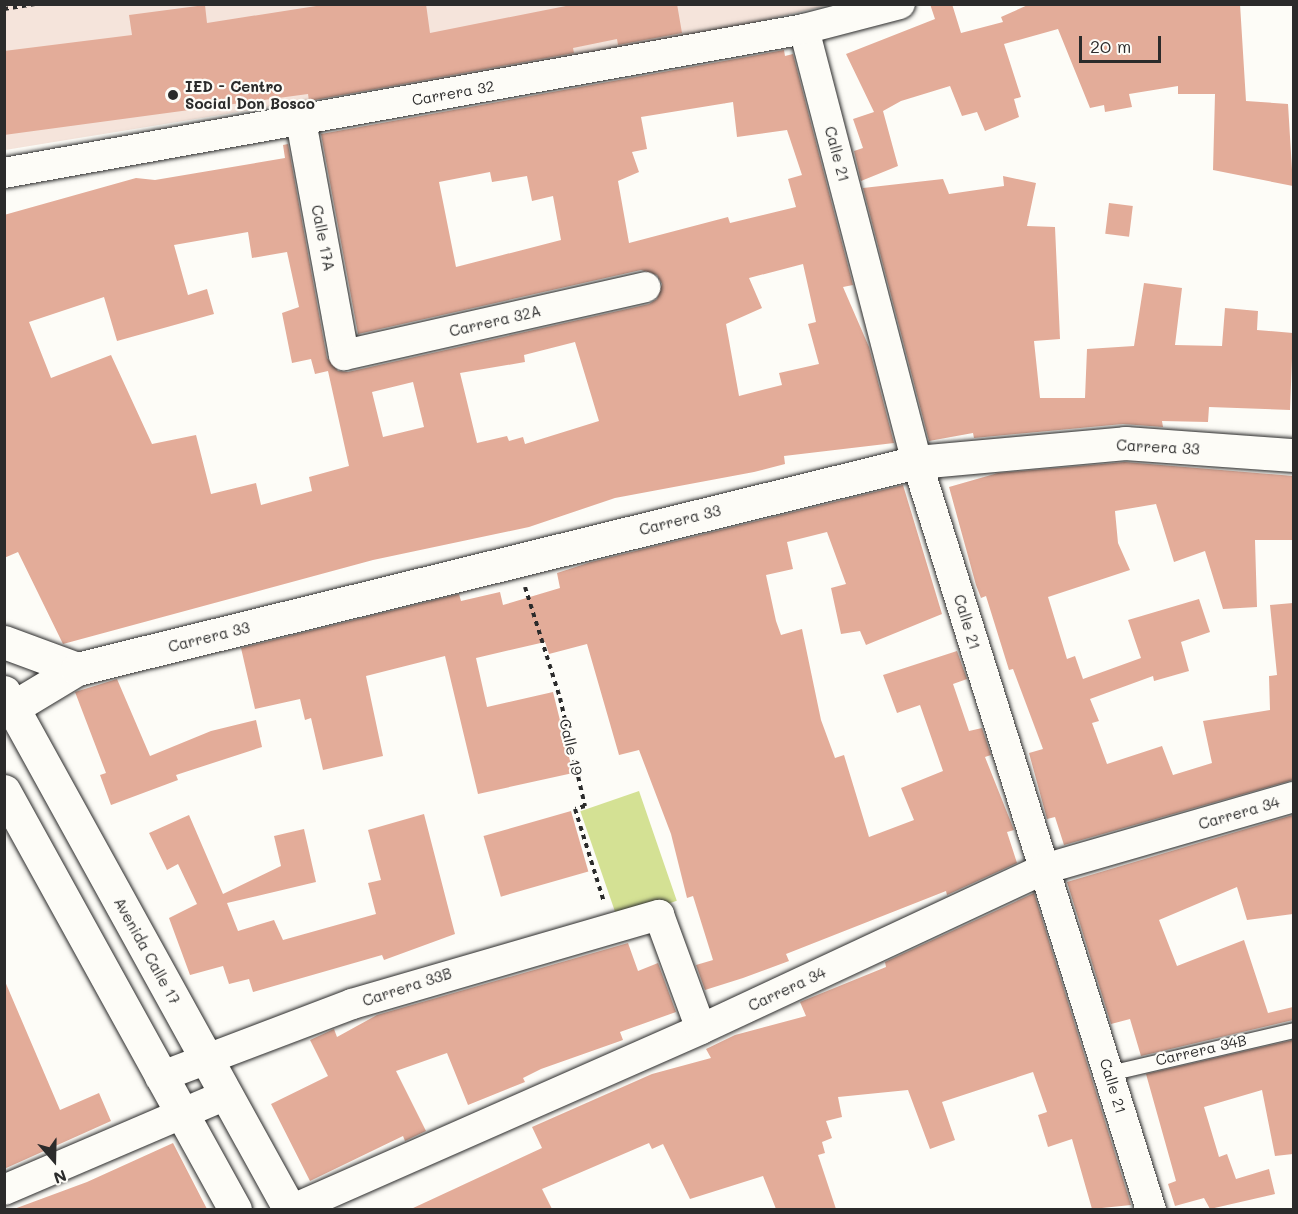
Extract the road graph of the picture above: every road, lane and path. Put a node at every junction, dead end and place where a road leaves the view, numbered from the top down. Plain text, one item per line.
1 (37, 4) edge
2 (900, 4) edge
3 (4, 9) edge
4 (804, 29) junction
5 (301, 121) junction
6 (4, 173) edge
7 (645, 287) dead end
8 (344, 355) joint
9 (1293, 455) edge
10 (917, 462) junction
11 (517, 561) junction
12 (4, 642) edge
13 (77, 669) junction
14 (7, 698) edge
15 (4, 791) edge
16 (1293, 797) edge
17 (1044, 869) junction
18 (612, 927) junction
19 (701, 1029) junction
20 (1293, 1030) edge
21 (206, 1058) junction
22 (1109, 1073) junction
23 (160, 1077) junction
24 (226, 1095) junction
25 (181, 1114) junction
26 (4, 1190) edge
27 (235, 1209) edge
28 (290, 1209) edge
29 (1151, 1209) edge

1 - 3 path
2 - 4 street, Carrera 32
4 - 5 street, Carrera 32
4 - 10 street, Calle 21
5 - 6 street, Carrera 32
5 - 8 street, Calle 17A
7 - 8 street, Carrera 32A
9 - 10 street, Carrera 33
10 - 11 street, Carrera 33
10 - 17 street, Calle 21
11 - 13 street, Carrera 33
11 - 18 path, Calle 19
12 - 13 street
13 - 14 street, Carrera 33
14 - 21 street, Avenida Calle 17
15 - 23 street
16 - 17 street, Carrera 34
17 - 19 street, Carrera 34
17 - 22 street, Calle 21
18 - 19 street, Carrera 33B
18 - 21 street, Carrera 33B
19 - 28 street, Carrera 34
20 - 22 lane, Carrera 34B
21 - 23 street, Carrera 33B
21 - 24 street, Avenida Calle 17
22 - 29 street, Calle 21
23 - 25 street
24 - 25 street
24 - 28 street, Avenida Calle 17
25 - 26 street
25 - 27 street

